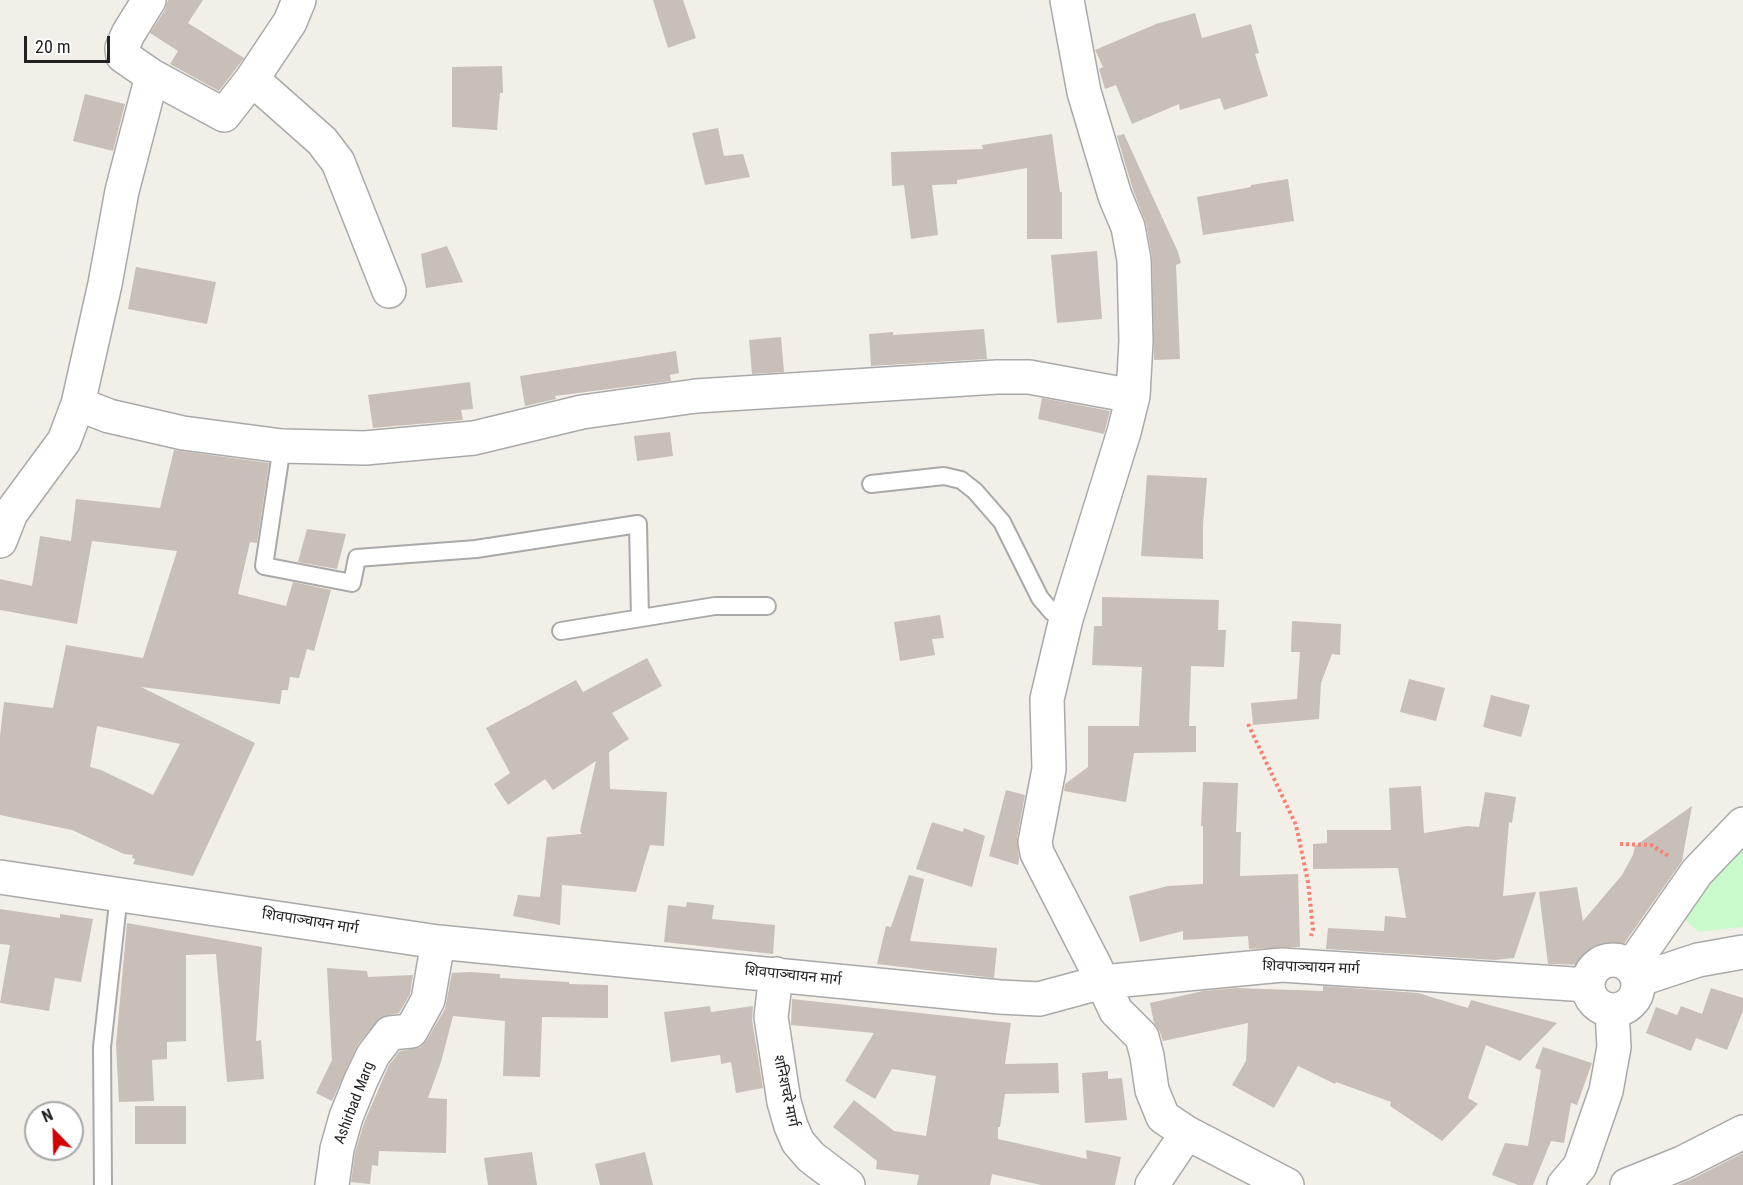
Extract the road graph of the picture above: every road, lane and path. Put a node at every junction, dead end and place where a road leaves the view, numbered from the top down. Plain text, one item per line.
1 (149, 0) edge
2 (298, 0) edge
3 (1067, 0) edge
4 (153, 76) junction
5 (252, 79) junction
6 (389, 291) dead end
7 (1133, 396) junction
8 (78, 404) junction
9 (282, 446) junction
10 (871, 484) dead end
11 (0, 541) edge
12 (767, 606) dead end
13 (640, 618) junction
14 (1066, 619) junction
15 (561, 631) dead end
16 (1248, 724) dead end
17 (1743, 824) edge
18 (1620, 844) dead end
19 (1697, 872) junction
20 (0, 877) edge
21 (119, 894) junction
22 (438, 942) junction
23 (1743, 952) edge
24 (1302, 966) junction
25 (1635, 973) junction
26 (776, 974) junction
27 (1102, 982) junction
28 (1587, 985) junction
29 (1612, 1011) junction
30 (1743, 1132) edge
31 (1186, 1133) junction
32 (1572, 1175) edge
33 (103, 1185) edge
34 (332, 1185) edge
35 (848, 1185) edge
36 (1152, 1185) edge
37 (1286, 1185) edge
38 (1606, 1185) edge
39 (1627, 1185) edge

1 - 4 street
2 - 5 street
3 - 7 street
4 - 5 street
4 - 8 street
5 - 6 street
7 - 9 street
7 - 14 street
8 - 9 street
8 - 11 street
9 - 13 lane
10 - 14 lane
12 - 13 lane
13 - 15 lane
14 - 27 street
16 - 24 path
17 - 19 street
18 - 19 path
19 - 25 street
20 - 21 street, शिवपाञ्चायन मार्ग
21 - 22 street, शिवपाञ्चायन मार्ग
21 - 33 lane
22 - 26 street, शिवपाञ्चायन मार्ग
22 - 34 street, Ashirbad Marg
23 - 25 street
24 - 27 street, शिवपाञ्चायन मार्ग
24 - 28 street, शिवपाञ्चायन मार्ग
25 - 28 street
25 - 29 street
26 - 27 street, शिवपाञ्चायन मार्ग
26 - 35 street, शनिशचरे मार्ग
27 - 31 street
28 - 29 street
29 - 32 street
30 - 39 street
31 - 36 street
31 - 37 street
32 - 38 street

